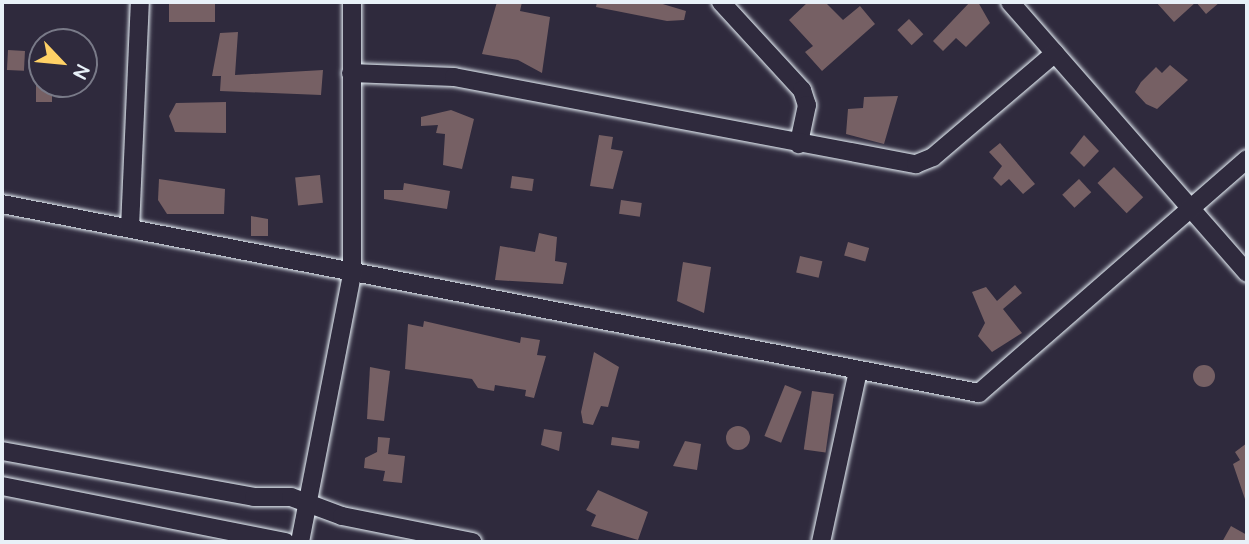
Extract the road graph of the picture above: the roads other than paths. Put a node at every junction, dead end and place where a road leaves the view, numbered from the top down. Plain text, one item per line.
1 (140, 2) edge
2 (352, 2) edge
3 (721, 2) edge
4 (1010, 2) edge
5 (1055, 53) junction
6 (351, 73) junction
7 (799, 145) junction
8 (1247, 159) edge
9 (2, 204) edge
10 (1191, 209) junction
11 (130, 228) junction
12 (1247, 273) edge
13 (352, 274) junction
14 (858, 371) junction
15 (2, 451) edge
16 (2, 486) edge
17 (308, 502) junction
18 (286, 542) edge
19 (300, 542) edge
20 (472, 542) edge
21 (821, 542) edge

1 - 11 street
2 - 6 street
3 - 7 street
4 - 5 street
5 - 7 street
5 - 10 street
6 - 7 street
6 - 13 street
8 - 10 street
9 - 11 street
10 - 12 street
10 - 14 street
11 - 13 street
13 - 14 street
13 - 17 street
14 - 21 street
15 - 17 street
16 - 18 street
17 - 19 street
17 - 20 street

